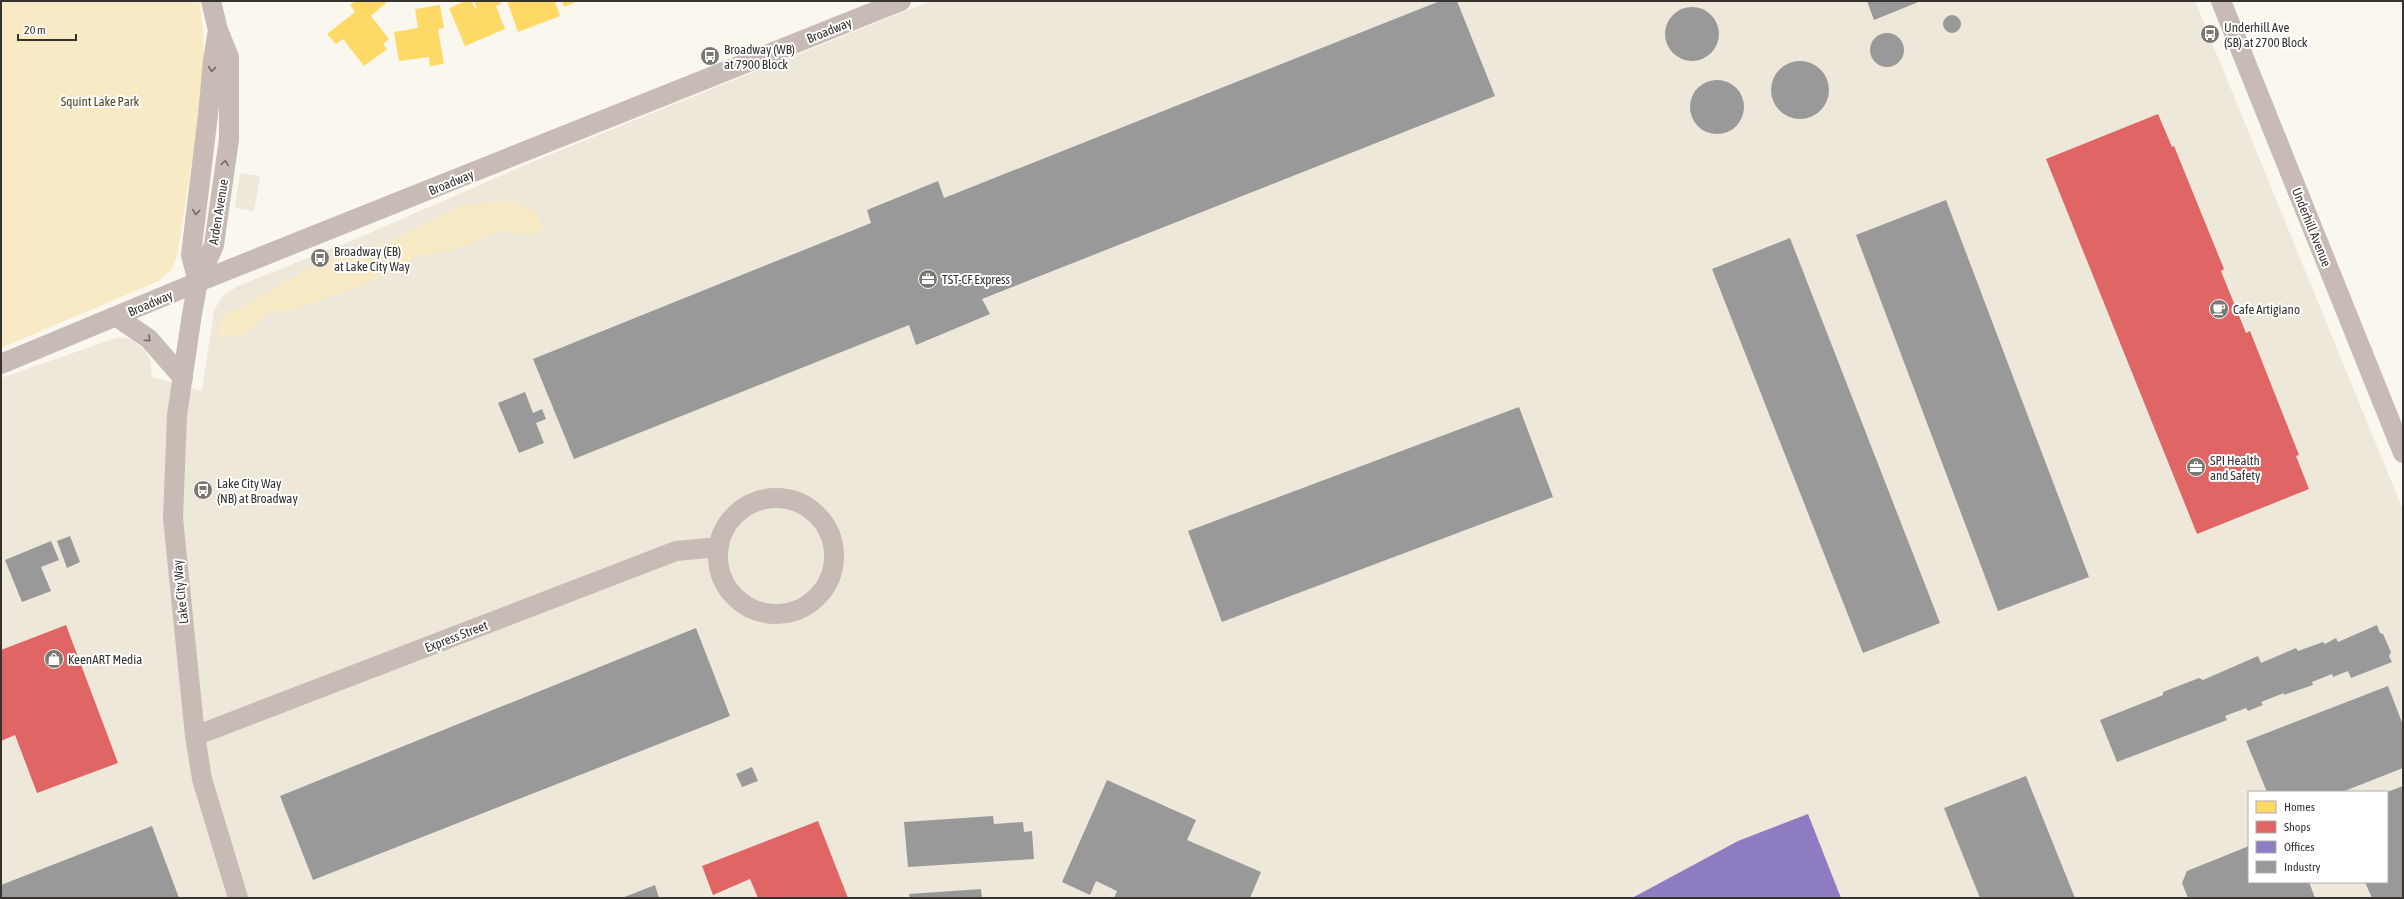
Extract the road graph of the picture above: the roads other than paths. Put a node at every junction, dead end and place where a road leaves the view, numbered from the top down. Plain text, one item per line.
1 (211, 1) edge
2 (901, 1) edge
3 (2221, 1) edge
4 (198, 282) junction
5 (117, 317) junction
6 (1, 364) edge
7 (183, 378) junction
8 (2403, 453) edge
9 (719, 547) junction
10 (195, 736) junction
11 (238, 898) edge

1 - 4 street, Arden Avenue
2 - 4 street, Broadway
3 - 8 street, Underhill Avenue
4 - 5 street, Broadway
4 - 7 street, Lake City Way
5 - 6 street, Broadway
5 -> 7 street
7 - 10 street, Lake City Way
9 - 9 street
9 - 10 street, Express Street
10 - 11 street, Lake City Way

